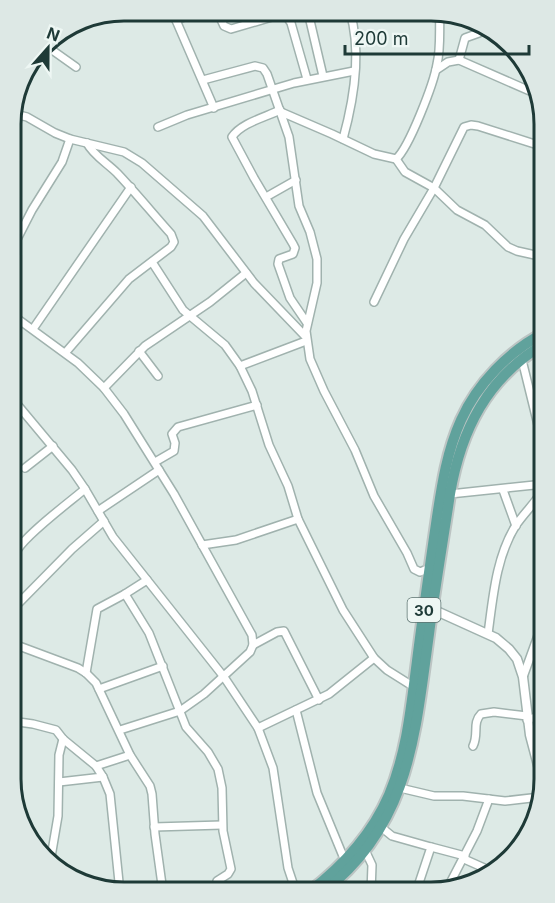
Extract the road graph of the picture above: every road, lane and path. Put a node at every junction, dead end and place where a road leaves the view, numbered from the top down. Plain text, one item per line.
1 (176, 21) edge
2 (222, 21) edge
3 (258, 21) edge
4 (290, 21) edge
5 (310, 21) edge
6 (352, 21) edge
7 (439, 22) edge
8 (479, 33) edge
9 (52, 50) edge
10 (459, 60) junction
11 (76, 67) dead end
12 (436, 70) junction
13 (354, 71) junction
14 (324, 76) junction
15 (307, 79) junction
16 (203, 80) junction
17 (272, 89) junction
18 (528, 90) edge
19 (214, 108) junction
20 (281, 111) junction
21 (22, 116) edge
22 (158, 127) dead end
23 (70, 139) junction
24 (343, 139) junction
25 (87, 143) junction
26 (534, 144) edge
27 (396, 159) junction
28 (296, 180) junction
29 (130, 187) junction
30 (434, 188) junction
31 (266, 197) junction
32 (21, 231) edge
33 (534, 255) edge
34 (152, 262) junction
35 (246, 273) junction
36 (374, 302) dead end
37 (189, 317) junction
38 (21, 321) edge
39 (307, 323) junction
40 (33, 329) junction
41 (306, 339) junction
42 (534, 340) edge
43 (140, 351) junction
44 (534, 351) edge
45 (66, 352) junction
46 (522, 360) junction
47 (240, 366) junction
48 (158, 376) dead end
49 (104, 388) junction
50 (257, 405) junction
51 (21, 409) edge
52 (534, 409) edge
53 (53, 446) junction
54 (155, 462) junction
55 (24, 468) dead end
56 (159, 470) junction
57 (534, 487) edge
58 (85, 489) junction
59 (503, 489) junction
60 (450, 494) junction
61 (534, 500) edge
62 (98, 511) junction
63 (297, 519) junction
64 (104, 521) junction
65 (516, 526) junction
66 (21, 545) edge
67 (202, 545) junction
68 (430, 568) junction
69 (147, 580) junction
70 (125, 594) junction
71 (21, 600) edge
72 (432, 609) junction
73 (488, 634) junction
74 (253, 645) junction
75 (21, 647) edge
76 (534, 647) edge
77 (374, 658) junction
78 (163, 666) junction
79 (87, 672) junction
80 (224, 677) junction
81 (523, 677) junction
82 (414, 687) junction
83 (99, 689) junction
84 (319, 700) junction
85 (415, 703) junction
86 (296, 710) junction
87 (180, 711) junction
88 (534, 716) edge
89 (527, 718) junction
90 (21, 723) edge
91 (258, 728) junction
92 (120, 730) junction
93 (63, 739) junction
94 (473, 746) dead end
95 (534, 754) edge
96 (130, 755) junction
97 (96, 766) junction
98 (103, 777) junction
99 (59, 782) junction
100 (400, 788) junction
101 (532, 798) edge
102 (489, 799) junction
103 (222, 825) junction
104 (154, 827) junction
105 (381, 827) junction
106 (431, 847) junction
107 (365, 850) junction
108 (52, 853) edge
109 (464, 857) junction
110 (345, 861) junction
111 (484, 867) edge
112 (452, 880) edge
113 (119, 882) edge
114 (162, 882) edge
115 (217, 882) edge
116 (293, 882) edge
117 (321, 882) edge
118 (334, 882) edge
119 (371, 882) edge
120 (419, 882) edge

1 - 16 street
2 - 3 street
4 - 15 street
5 - 14 street
6 - 13 street
7 - 12 street
8 - 10 street
9 - 11 street
10 - 12 street
10 - 18 street
12 - 27 street
13 - 14 street
13 - 24 street
14 - 15 street
15 - 17 street
16 - 17 street
16 - 19 street
17 - 19 street
17 - 20 street
19 - 22 street
20 - 24 street
20 - 28 street
20 - 31 street
21 - 23 street
23 - 25 street
23 - 32 street
24 - 27 street
25 - 29 street
25 - 35 street
26 - 30 street
27 - 30 street
28 - 31 street
28 - 39 street
29 - 34 street
29 - 40 street
30 - 33 street
30 - 36 street
31 - 39 street
34 - 37 street
34 - 45 street
35 - 37 street
35 - 41 street
37 - 43 street
37 - 47 street
38 - 40 street
39 - 41 street
40 - 45 street
41 - 47 street
41 - 68 street
42 - 68 main road, 30
43 - 48 street
43 - 49 street
44 - 46 main road, 30
45 - 49 street
46 - 52 street
46 - 60 main road, 30
47 - 50 street
49 - 54 street
50 - 54 street
50 - 63 street
51 - 53 street
53 - 55 street
53 - 58 street
54 - 56 street
56 - 62 street
56 - 67 street
57 - 59 street
58 - 62 street
58 - 66 street
59 - 60 street
59 - 65 street
60 - 72 main road, 30
61 - 65 street
62 - 64 street
63 - 67 street
63 - 77 street
64 - 69 street
64 - 71 street
65 - 73 street
67 - 74 street
68 - 82 main road, 30
69 - 70 street
69 - 80 street
70 - 78 street
70 - 79 street
72 - 73 street
72 - 85 main road, 30
73 - 81 street
74 - 80 street
74 - 84 street
75 - 79 street
76 - 81 street
77 - 82 street
77 - 84 street
78 - 83 street
78 - 87 street
79 - 83 street
80 - 87 street
80 - 91 street
81 - 89 street
82 - 85 main road, 30
83 - 92 street
84 - 86 street
85 - 100 main road, 30
85 - 110 main road, 30
86 - 91 street
86 - 110 street
87 - 92 street
87 - 103 street
88 - 89 street
89 - 94 street
89 - 95 street
90 - 93 street
91 - 116 street
92 - 96 street
93 - 97 street
93 - 99 street
96 - 97 street
96 - 104 street
97 - 98 street
98 - 99 street
98 - 113 street
99 - 108 street
100 - 102 street
100 - 105 main road, 30
101 - 102 street
102 - 109 street
103 - 104 street
103 - 115 street
104 - 114 street
105 - 106 street
105 - 107 main road, 30
106 - 109 street
106 - 120 street
107 - 118 main road, 30
107 - 119 street
109 - 111 street
109 - 112 street
110 - 117 main road, 30

